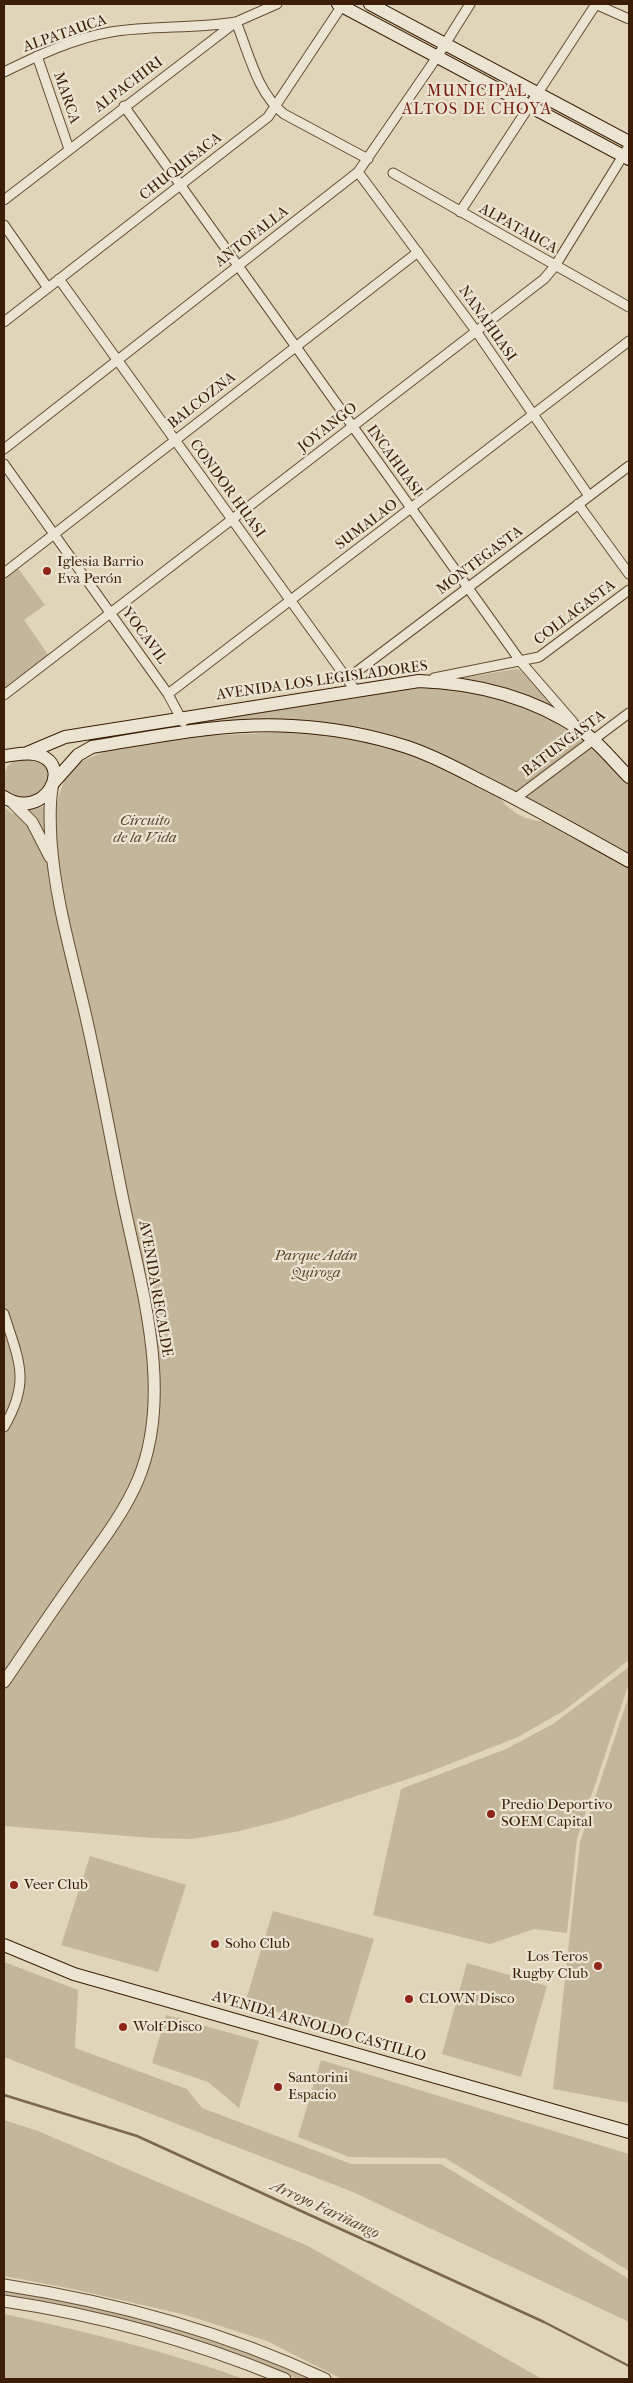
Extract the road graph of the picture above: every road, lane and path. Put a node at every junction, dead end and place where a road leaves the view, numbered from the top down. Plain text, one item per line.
1 (277, 4) edge
2 (341, 4) edge
3 (370, 4) edge
4 (470, 4) edge
5 (596, 4) edge
6 (629, 19) edge
7 (236, 22) junction
8 (445, 44) junction
9 (37, 56) junction
10 (437, 57) junction
11 (4, 72) edge
12 (538, 94) junction
13 (124, 106) junction
14 (274, 106) junction
15 (530, 106) junction
16 (69, 149) junction
17 (628, 151) edge
18 (368, 159) junction
19 (358, 172) junction
20 (393, 173) dead end
21 (181, 185) junction
22 (4, 200) edge
23 (460, 212) junction
24 (4, 225) edge
25 (418, 252) junction
26 (238, 266) junction
27 (555, 266) junction
28 (59, 280) junction
29 (48, 288) junction
30 (629, 307) edge
31 (4, 322) edge
32 (476, 331) junction
33 (629, 341) edge
34 (295, 346) junction
35 (117, 360) junction
36 (534, 414) junction
37 (353, 426) junction
38 (175, 440) junction
39 (4, 449) edge
40 (4, 464) edge
41 (629, 466) edge
42 (589, 496) junction
43 (578, 504) junction
44 (411, 508) junction
45 (232, 519) junction
46 (54, 534) junction
47 (4, 573) edge
48 (629, 574) edge
49 (468, 587) junction
50 (629, 590) edge
51 (290, 600) junction
52 (110, 613) junction
53 (522, 662) junction
54 (347, 679) junction
55 (419, 681) junction
56 (355, 690) junction
57 (168, 694) junction
58 (4, 695) edge
59 (629, 712) edge
60 (182, 718) junction
61 (579, 729) junction
62 (184, 732) junction
63 (593, 740) junction
64 (27, 753) junction
65 (4, 756) edge
66 (629, 776) edge
67 (53, 785) junction
68 (516, 798) junction
69 (8, 800) edge
70 (629, 861) edge
71 (53, 866) junction
72 (4, 1314) edge
73 (4, 1427) edge
74 (4, 1682) edge
75 (4, 1945) edge
76 (629, 2132) edge
77 (4, 2285) edge
78 (4, 2301) edge
79 (285, 2379) edge
80 (325, 2379) edge

1 - 7 street, ALPACHIRI
2 - 10 main road
2 - 14 street, CHUQUISACA
3 - 8 main road
4 - 8 street, ANTOFALLA
5 - 6 street
5 - 12 street
7 - 9 street, ALPATAUCA
7 - 13 street, ALPACHIRI
7 - 14 street
8 - 10 street, ANTOFALLA
8 - 12 main road
9 - 11 street, ALPATAUCA
9 - 16 street, MARCA
10 - 15 main road
10 - 18 street, ANTOFALLA
12 - 15 street
12 - 17 main road
13 - 16 street, ALPACHIRI
13 - 21 street, INCAHUASI
14 - 18 street
14 - 21 street, CHUQUISACA
15 - 17 main road
15 - 23 street
16 - 22 street, ALPACHIRI
17 - 27 street, JOYANGO
18 - 19 street, ANTOFALLA
19 - 25 street, NANAHUASI
19 - 26 street, ANTOFALLA
20 - 23 street, ALPATAUCA
21 - 26 street, INCAHUASI
21 - 28 street, CHUQUISACA
23 - 27 street, ALPATAUCA
24 - 29 street
25 - 32 street, NANAHUASI
25 - 34 street, BALCOZNA
26 - 34 street, INCAHUASI
26 - 35 street, ANTOFALLA
27 - 30 street, ALPATAUCA
27 - 32 street, JOYANGO
28 - 29 street, CHUQUISACA
28 - 35 street, CONDOR HUASI
29 - 31 street, CHUQUISACA
32 - 36 street, NANAHUASI
32 - 37 street, JOYANGO
33 - 36 street, SUMALAO
34 - 37 street, INCAHUASI
34 - 38 street, BALCOZNA
35 - 38 street, CONDOR HUASI
35 - 39 street, ANTOFALLA
36 - 42 street, NANAHUASI
36 - 44 street, SUMALAO
37 - 44 street, INCAHUASI
37 - 45 street, JOYANGO
38 - 45 street, CONDOR HUASI
38 - 46 street, BALCOZNA
40 - 46 street, YOCAVIL
41 - 42 street, MONTEGASTA
42 - 43 street, MONTEGASTA
43 - 48 street
43 - 49 street, MONTEGASTA
44 - 49 street, INCAHUASI
44 - 51 street, SUMALAO
45 - 51 street, CONDOR HUASI
45 - 52 street, JOYANGO
46 - 47 street, BALCOZNA
46 - 52 street, YOCAVIL
49 - 53 street, INCAHUASI
49 - 54 street, MONTEGASTA
50 - 53 street, COLLAGASTA
51 - 54 street, CONDOR HUASI
51 - 57 street, SUMALAO
52 - 57 street, YOCAVIL
52 - 58 street, JOYANGO
53 - 55 street, COLLAGASTA
53 - 61 street, INCAHUASI
54 - 56 street, CONDOR HUASI
55 - 56 main road, AVENIDA LOS LEGISLADORES
55 - 61 main road, AVENIDA LOS LEGISLADORES
56 - 60 main road, AVENIDA LOS LEGISLADORES
57 - 60 street, YOCAVIL
59 - 63 street, BATUNGASTA
60 - 62 street, YOCAVIL
60 - 64 main road, AVENIDA LOS LEGISLADORES
61 - 63 main road, AVENIDA LOS LEGISLADORES
62 - 67 main road
62 - 68 main road
63 - 66 main road, AVENIDA LOS LEGISLADORES
63 - 68 street, BATUNGASTA
64 - 65 main road, AVENIDA LOS LEGISLADORES
64 - 67 main road
67 - 69 main road
67 - 71 street, AVENIDA RECALDE
68 - 70 main road
69 - 71 street, AVENIDA RECALDE
71 - 74 street, AVENIDA RECALDE
72 - 73 street
75 - 76 main road, AVENIDA ARNOLDO CASTILLO
77 - 80 street
78 - 79 street

